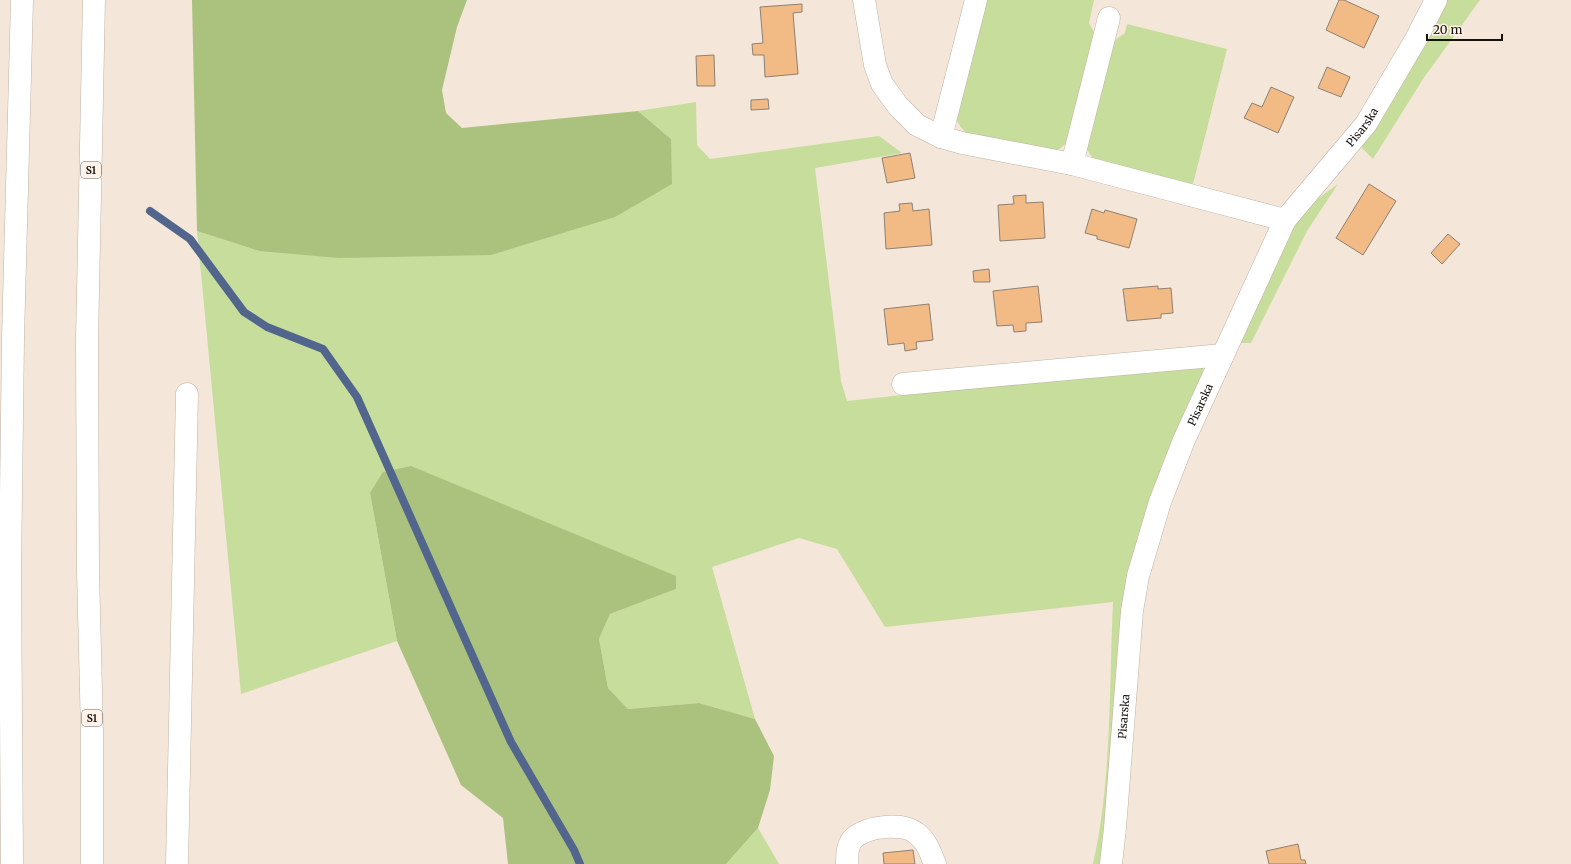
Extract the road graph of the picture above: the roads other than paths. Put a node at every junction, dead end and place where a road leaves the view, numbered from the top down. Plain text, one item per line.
1 (22, 0) edge
2 (94, 0) edge
3 (864, 0) edge
4 (976, 0) edge
5 (1436, 0) edge
6 (1109, 18) dead end
7 (941, 137) junction
8 (1072, 164) junction
9 (1285, 220) junction
10 (1223, 355) junction
11 (903, 384) dead end
12 (186, 394) dead end
13 (12, 864) edge
14 (92, 864) edge
15 (177, 864) edge
16 (847, 864) edge
17 (935, 864) edge
18 (1110, 864) edge

1 - 13 main road
2 - 14 main road, S1
3 - 7 main road
4 - 7 main road
5 - 9 main road, Pisarska
6 - 8 main road
7 - 8 main road
8 - 9 main road
9 - 10 main road, Pisarska
10 - 11 main road
10 - 18 main road, Pisarska
12 - 15 main road
16 - 17 main road

